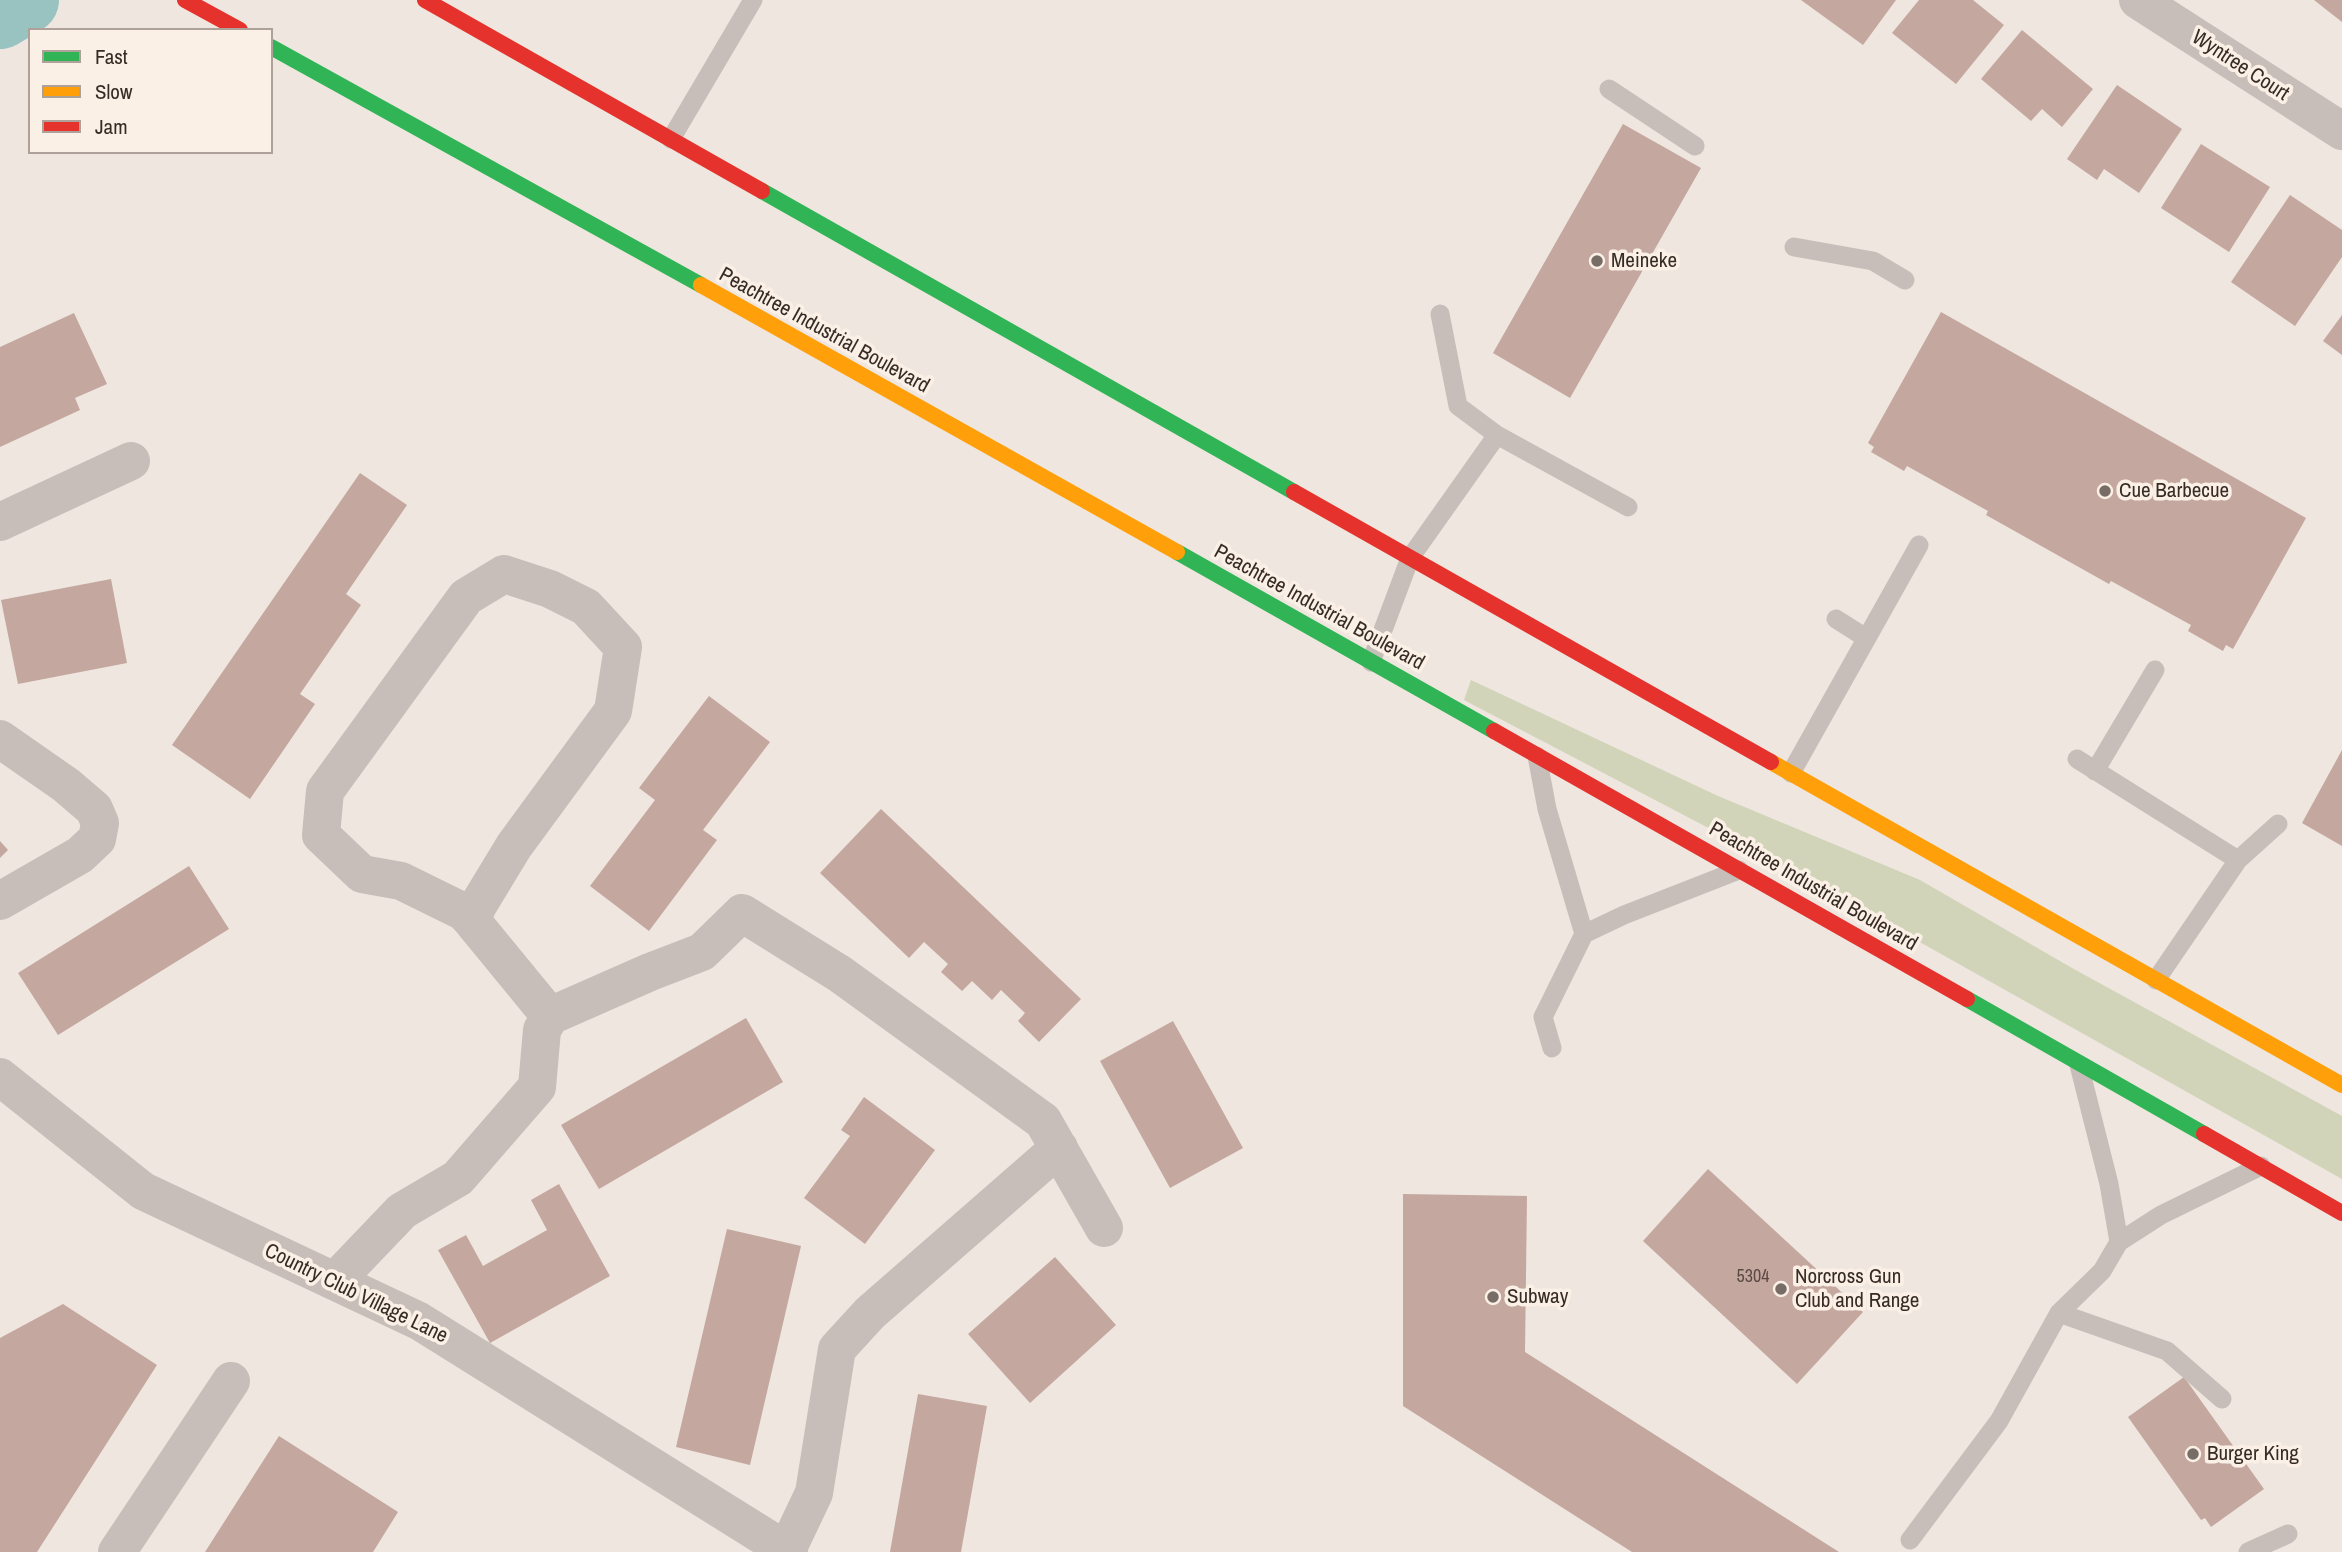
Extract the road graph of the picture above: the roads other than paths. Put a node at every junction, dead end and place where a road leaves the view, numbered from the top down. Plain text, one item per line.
1 (185, 0) edge
2 (425, 0) edge
3 (753, 0) edge
4 (2138, 0) edge
5 (236, 28) edge
6 (273, 48) edge
7 (1609, 89) dead end
8 (2342, 131) edge
9 (671, 139) junction
10 (1695, 146) dead end
11 (1794, 247) dead end
12 (1905, 280) dead end
13 (1440, 314) dead end
14 (1497, 435) junction
15 (131, 461) dead end
16 (1628, 507) dead end
17 (0, 522) edge
18 (1919, 545) dead end
19 (1410, 558) junction
20 (1836, 619) dead end
21 (1866, 638) junction
22 (1371, 662) junction
23 (2155, 670) dead end
24 (0, 739) edge
25 (1537, 755) junction
26 (2077, 760) dead end
27 (2095, 771) junction
28 (1791, 773) junction
29 (2278, 824) dead end
30 (2238, 860) junction
31 (1740, 869) junction
32 (0, 901) edge
33 (472, 921) junction
34 (1584, 934) junction
35 (2156, 980) junction
36 (550, 1016) junction
37 (1552, 1048) dead end
38 (2078, 1060) junction
39 (0, 1077) edge
40 (2342, 1085) edge
41 (1059, 1148) junction
42 (2261, 1166) junction
43 (2342, 1213) edge
44 (1104, 1228) dead end
45 (2119, 1242) junction
46 (334, 1281) junction
47 (2059, 1313) junction
48 (231, 1381) dead end
49 (2222, 1399) dead end
50 (2288, 1534) dead end
51 (1910, 1540) dead end
52 (788, 1551) edge
53 (117, 1552) edge
54 (2248, 1552) edge

1 - 5 highway
2 - 9 highway
3 - 9 lane
4 - 8 street, Wyntree Court
6 - 22 highway, Peachtree Industrial Boulevard
7 - 10 lane
9 - 19 highway
11 - 12 lane
13 - 14 lane
14 - 16 lane
14 - 19 lane
15 - 17 street
18 - 21 lane
19 - 22 lane
19 - 28 highway
20 - 21 lane
21 - 28 lane
22 - 25 highway, Peachtree Industrial Boulevard
23 - 27 lane
24 - 32 street
25 - 31 highway, Peachtree Industrial Boulevard
25 - 34 lane
26 - 27 lane
27 - 30 lane
28 - 35 highway
29 - 30 lane
30 - 35 lane
31 - 34 lane
31 - 38 highway, Peachtree Industrial Boulevard
33 - 33 street
33 - 36 street
34 - 37 lane
35 - 40 highway
36 - 41 street
36 - 46 street
38 - 42 highway, Peachtree Industrial Boulevard
38 - 45 lane
39 - 46 street, Country Club Village Lane
41 - 44 street
41 - 52 street
42 - 43 highway, Peachtree Industrial Boulevard
42 - 45 lane
45 - 47 lane
46 - 52 street, Country Club Village Lane
47 - 49 lane
47 - 51 lane
48 - 53 street
50 - 54 lane

